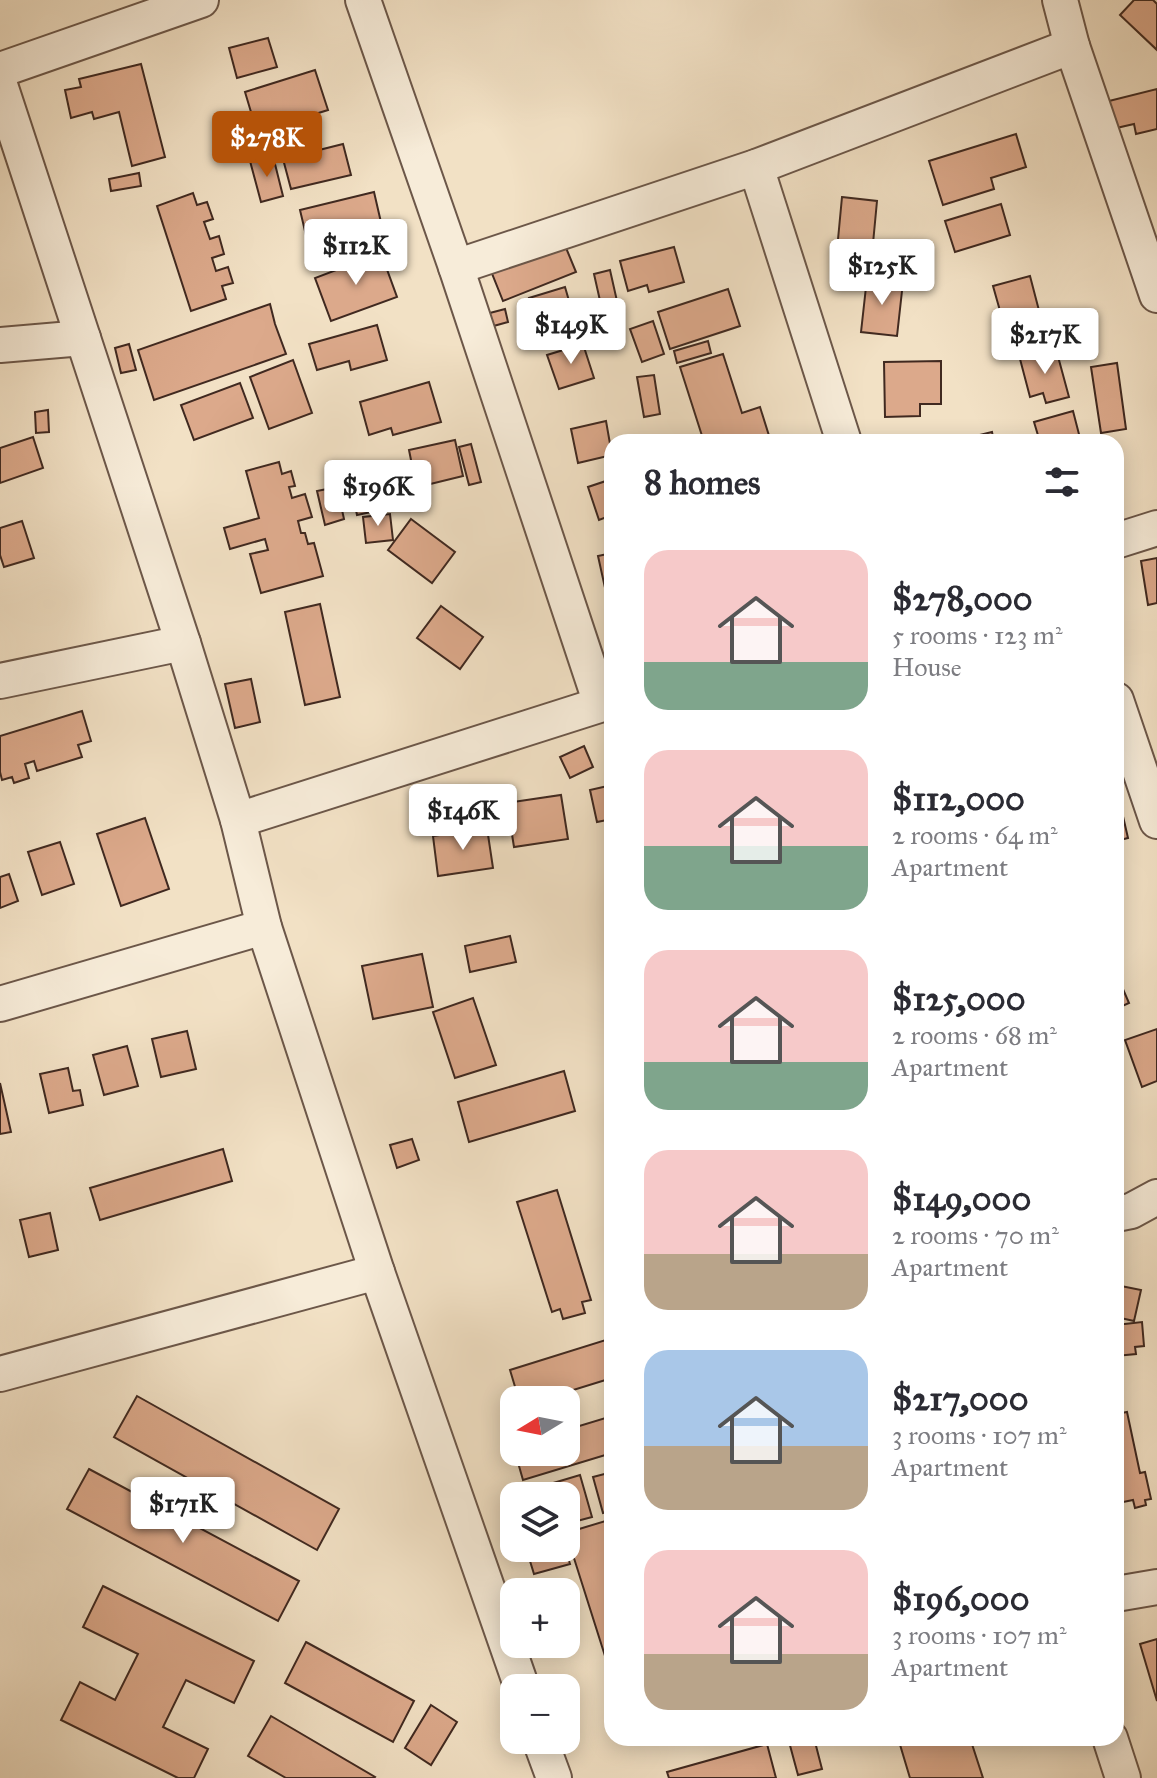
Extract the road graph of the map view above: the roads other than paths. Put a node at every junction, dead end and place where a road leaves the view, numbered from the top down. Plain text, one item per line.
1 (201, 0) edge
2 (363, 0) edge
3 (1060, 0) edge
4 (1072, 46) junction
5 (0, 70) edge
6 (0, 85) edge
7 (756, 167) junction
8 (456, 267) junction
9 (1157, 295) edge
10 (83, 338) junction
11 (0, 345) edge
12 (841, 434) edge
13 (1157, 528) edge
14 (1124, 538) edge
15 (183, 643) junction
16 (0, 681) edge
17 (604, 696) edge
18 (604, 703) edge
19 (1124, 724) edge
20 (238, 820) junction
21 (1157, 821) edge
22 (264, 927) junction
23 (0, 1004) edge
24 (1157, 1197) edge
25 (1124, 1212) edge
26 (377, 1272) junction
27 (0, 1374) edge
28 (1157, 1587) edge
29 (1124, 1593) edge
30 (517, 1674) edge
31 (1113, 1746) edge
32 (545, 1754) edge
33 (554, 1778) edge
34 (1123, 1778) edge

1 - 5 street
2 - 8 street
3 - 4 street
4 - 7 street
4 - 9 street
6 - 10 street
7 - 8 street
7 - 12 street
8 - 17 street
10 - 11 street
10 - 15 street
13 - 14 street
15 - 16 street
15 - 20 street
18 - 20 street
19 - 21 street
20 - 22 street
22 - 23 street
22 - 26 street
24 - 25 street
26 - 27 street
26 - 30 street
28 - 29 street
31 - 34 street
32 - 33 street

